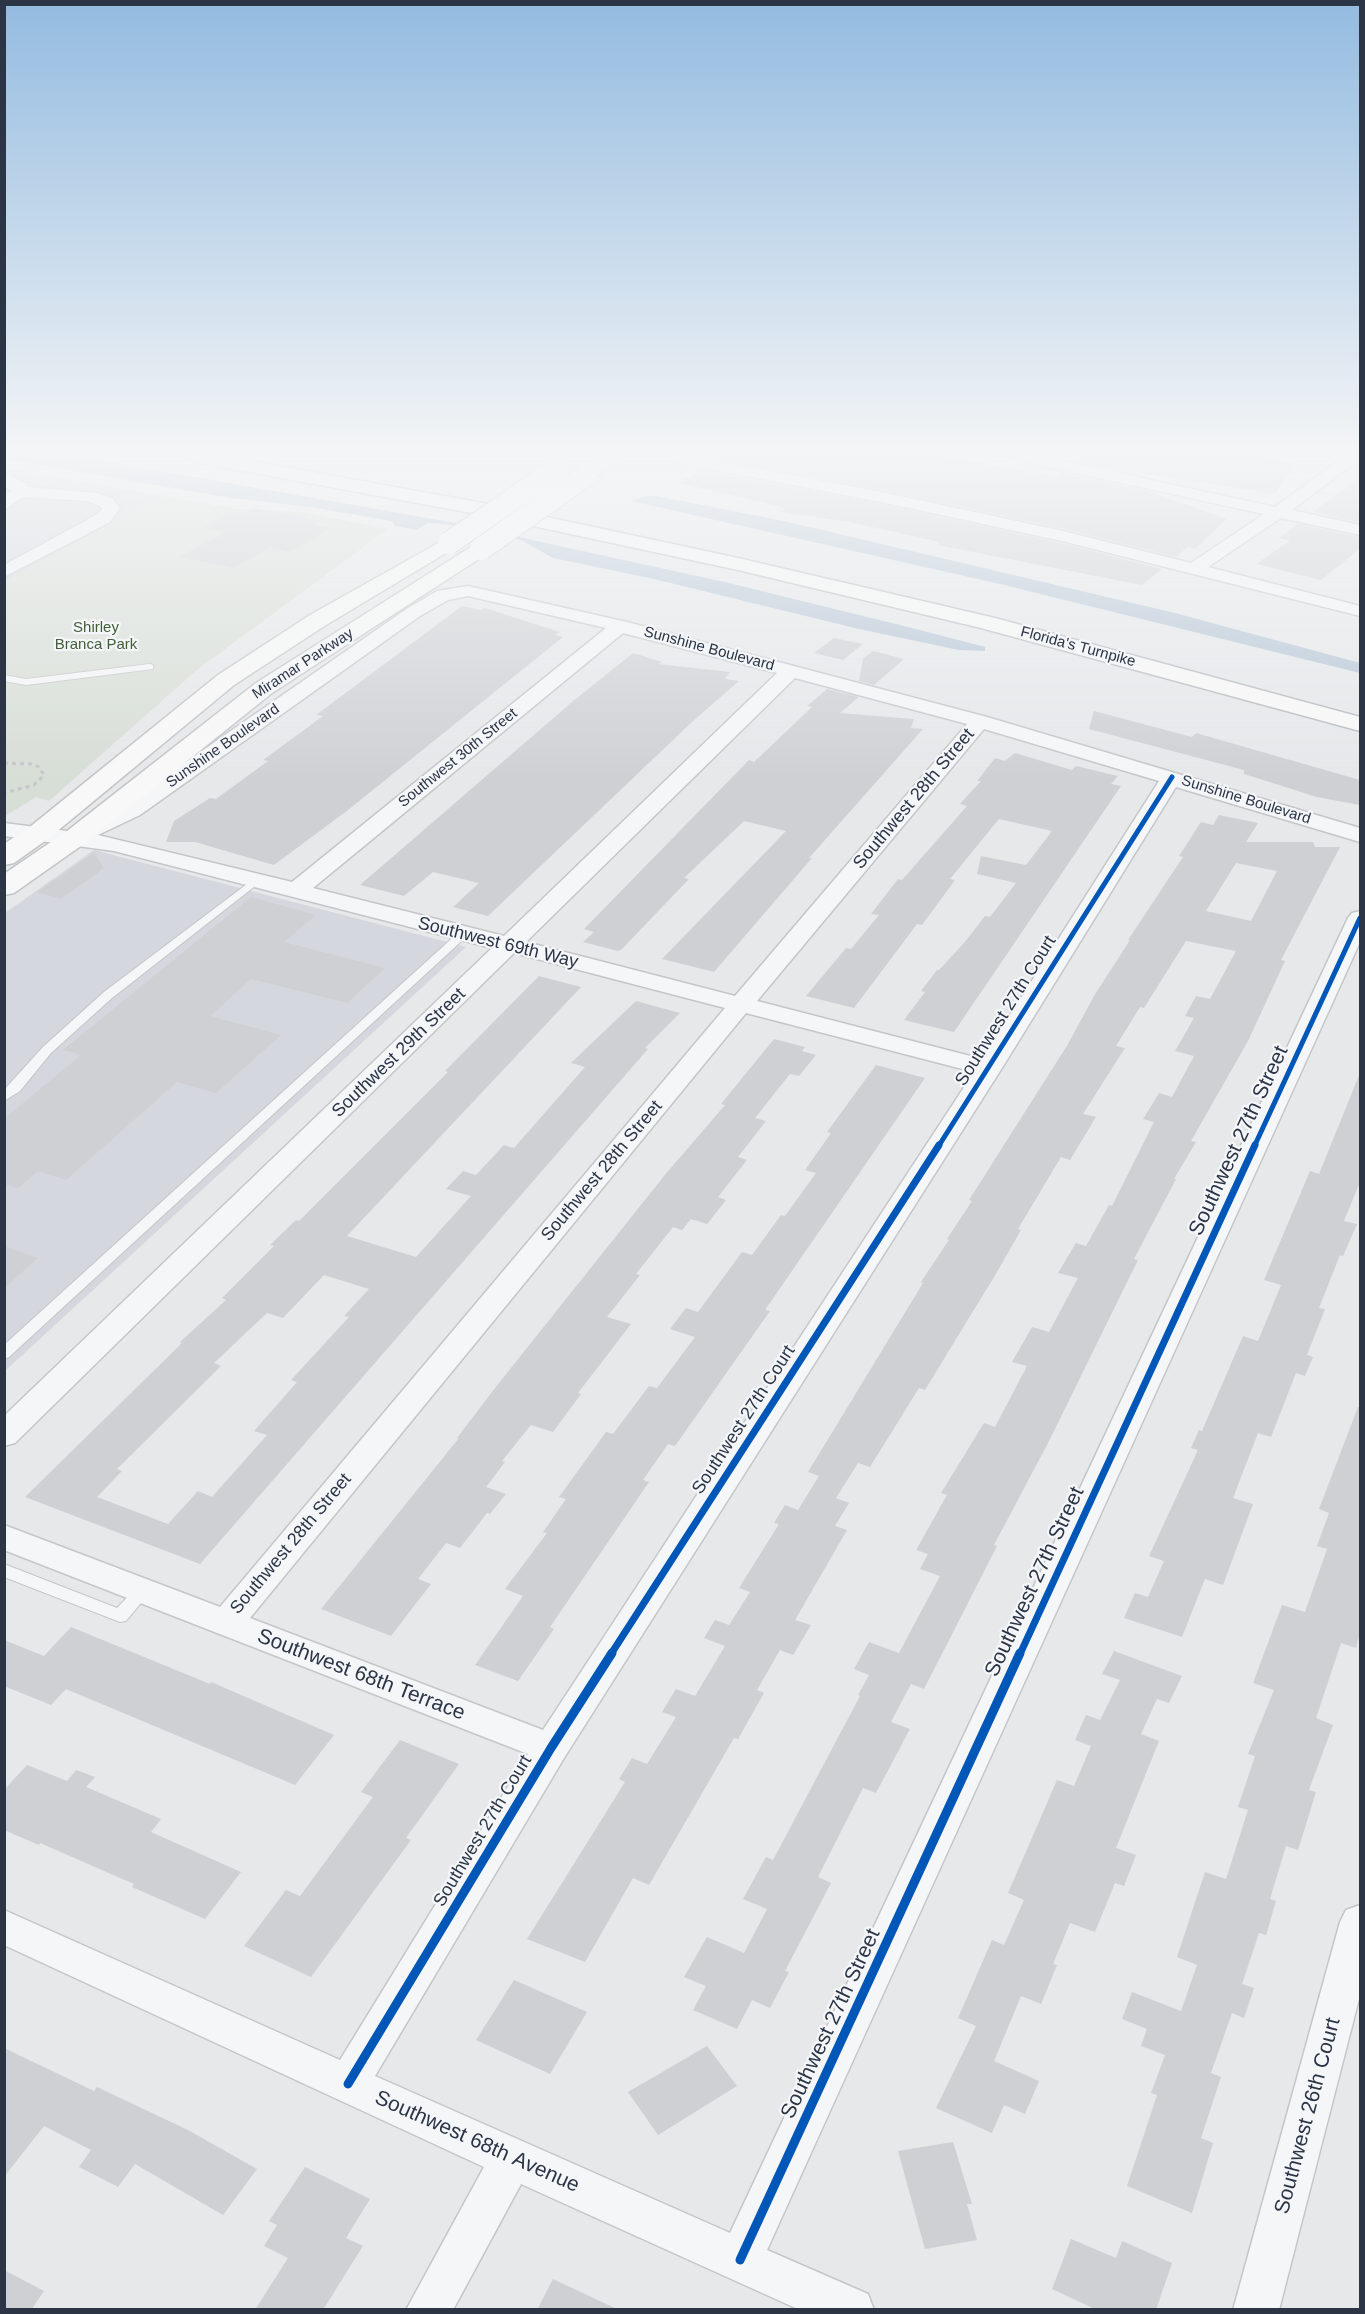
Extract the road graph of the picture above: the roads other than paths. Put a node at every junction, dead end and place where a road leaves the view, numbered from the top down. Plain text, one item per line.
1 (19, 564) edge
2 (413, 564) edge
3 (458, 564) edge
4 (737, 564) edge
5 (818, 564) edge
6 (1173, 564) edge
7 (1201, 564) edge
8 (1194, 569) junction
9 (4, 572) edge
10 (1360, 611) edge
11 (620, 626) junction
12 (1131, 639) dead end
13 (150, 667) dead end
14 (792, 670) junction
15 (4, 678) edge
16 (980, 721) junction
17 (1360, 724) edge
18 (1172, 777) junction
19 (4, 829) edge
20 (40, 832) junction
21 (1360, 835) edge
22 (76, 837) junction
23 (4, 857) edge
24 (255, 880) junction
25 (4, 887) edge
26 (295, 891) junction
27 (1360, 918) edge
28 (462, 934) junction
29 (510, 946) junction
30 (741, 1004) junction
31 (989, 1068) junction
32 (4, 1097) edge
33 (4, 1354) edge
34 (4, 1435) edge
35 (4, 1537) edge
36 (4, 1570) edge
37 (143, 1591) junction
38 (226, 1623) junction
39 (551, 1748) junction
40 (1360, 1923) edge
41 (4, 1927) edge
42 (348, 2084) junction
43 (512, 2159) junction
44 (740, 2260) junction
45 (428, 2310) edge
46 (852, 2310) edge
47 (1256, 2310) edge

1 - 9 street
2 - 20 main road, Miramar Parkway, bridge
3 - 22 main road, Miramar Parkway, bridge
4 - 17 main road, Florida's Turnpike
5 - 12 main road, Florida's Turnpike
6 - 8 street
7 - 8 street
8 - 10 street
11 - 14 street, Sunshine Boulevard
11 - 22 street, Sunshine Boulevard
11 - 26 street, Southwest 30th Street
13 - 15 lane
14 - 16 street, Sunshine Boulevard
14 - 29 street, Southwest 29th Street
16 - 18 street, Sunshine Boulevard
16 - 30 street, Southwest 28th Street
18 - 21 street, Sunshine Boulevard
18 - 31 street, Southwest 27th Court
19 - 20 street, Southwest 69th Way
20 - 22 street, Southwest 69th Way
20 - 23 main road, Miramar Parkway
22 - 24 street, Southwest 69th Way
22 - 25 main road, Miramar Parkway
24 - 26 street, Southwest 69th Way
24 - 32 lane
26 - 28 street, Southwest 69th Way
27 - 44 street, Southwest 27th Street
28 - 29 street, Southwest 69th Way
28 - 33 lane
29 - 30 street, Southwest 69th Way
29 - 34 street, Southwest 29th Street
30 - 31 street, Southwest 69th Way
30 - 38 street, Southwest 28th Street
31 - 39 street, Southwest 27th Court
35 - 37 street, Southwest 68th Terrace
36 - 37 lane
37 - 38 street, Southwest 68th Terrace
38 - 39 street, Southwest 68th Terrace
39 - 42 street, Southwest 27th Court
40 - 47 street, Southwest 26th Court
41 - 42 street, Southwest 68th Avenue
42 - 43 street, Southwest 68th Avenue
43 - 44 street, Southwest 68th Avenue
43 - 45 street
44 - 46 street, Southwest 68th Avenue

